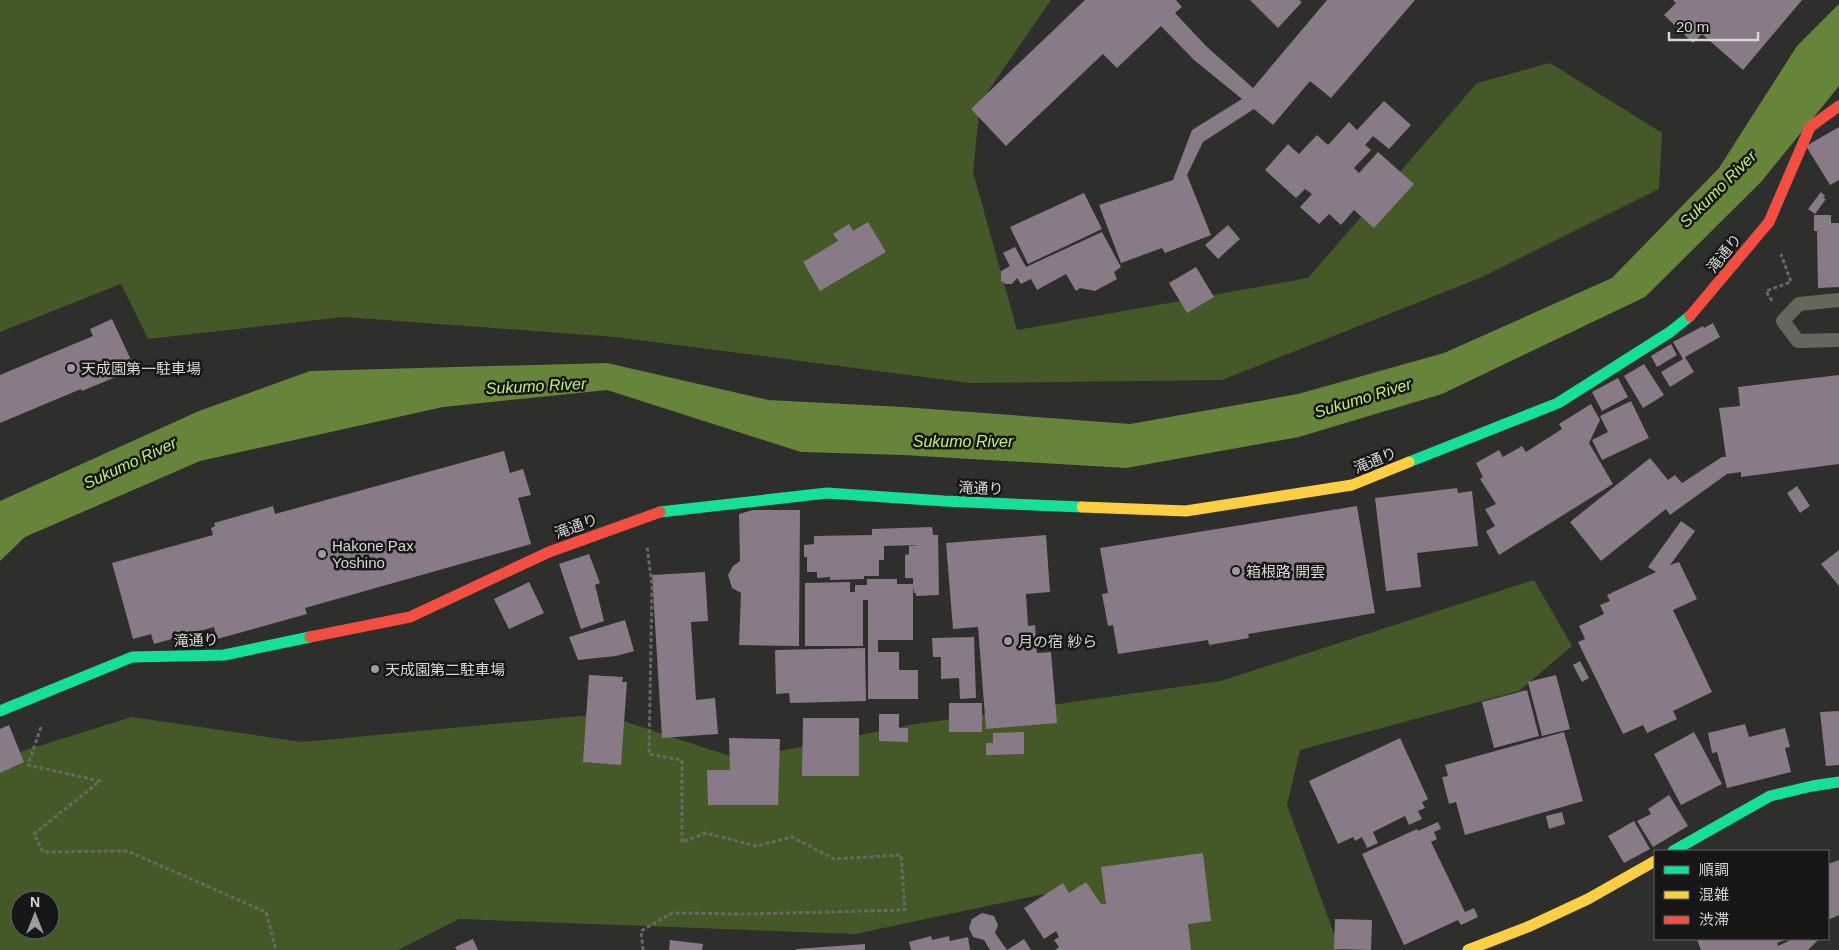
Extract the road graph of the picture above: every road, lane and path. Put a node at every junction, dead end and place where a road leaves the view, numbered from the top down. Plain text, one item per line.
1 (1839, 106) edge
2 (1769, 222) junction
3 (1839, 300) edge
4 (1783, 321) junction
5 (1839, 340) edge
6 (643, 518) junction
7 (53, 690) junction
8 (0, 711) edge
9 (1839, 782) edge
10 (1675, 850) edge
11 (1654, 862) edge
12 (276, 950) edge
13 (643, 950) edge
14 (1468, 950) edge

1 - 2 street, 滝通り
2 - 4 path
2 - 6 street, 滝通り
3 - 4 lane
4 - 5 lane
6 - 7 street, 滝通り
6 - 13 path
7 - 8 street, 滝通り
7 - 12 path
9 - 10 street
11 - 14 street

